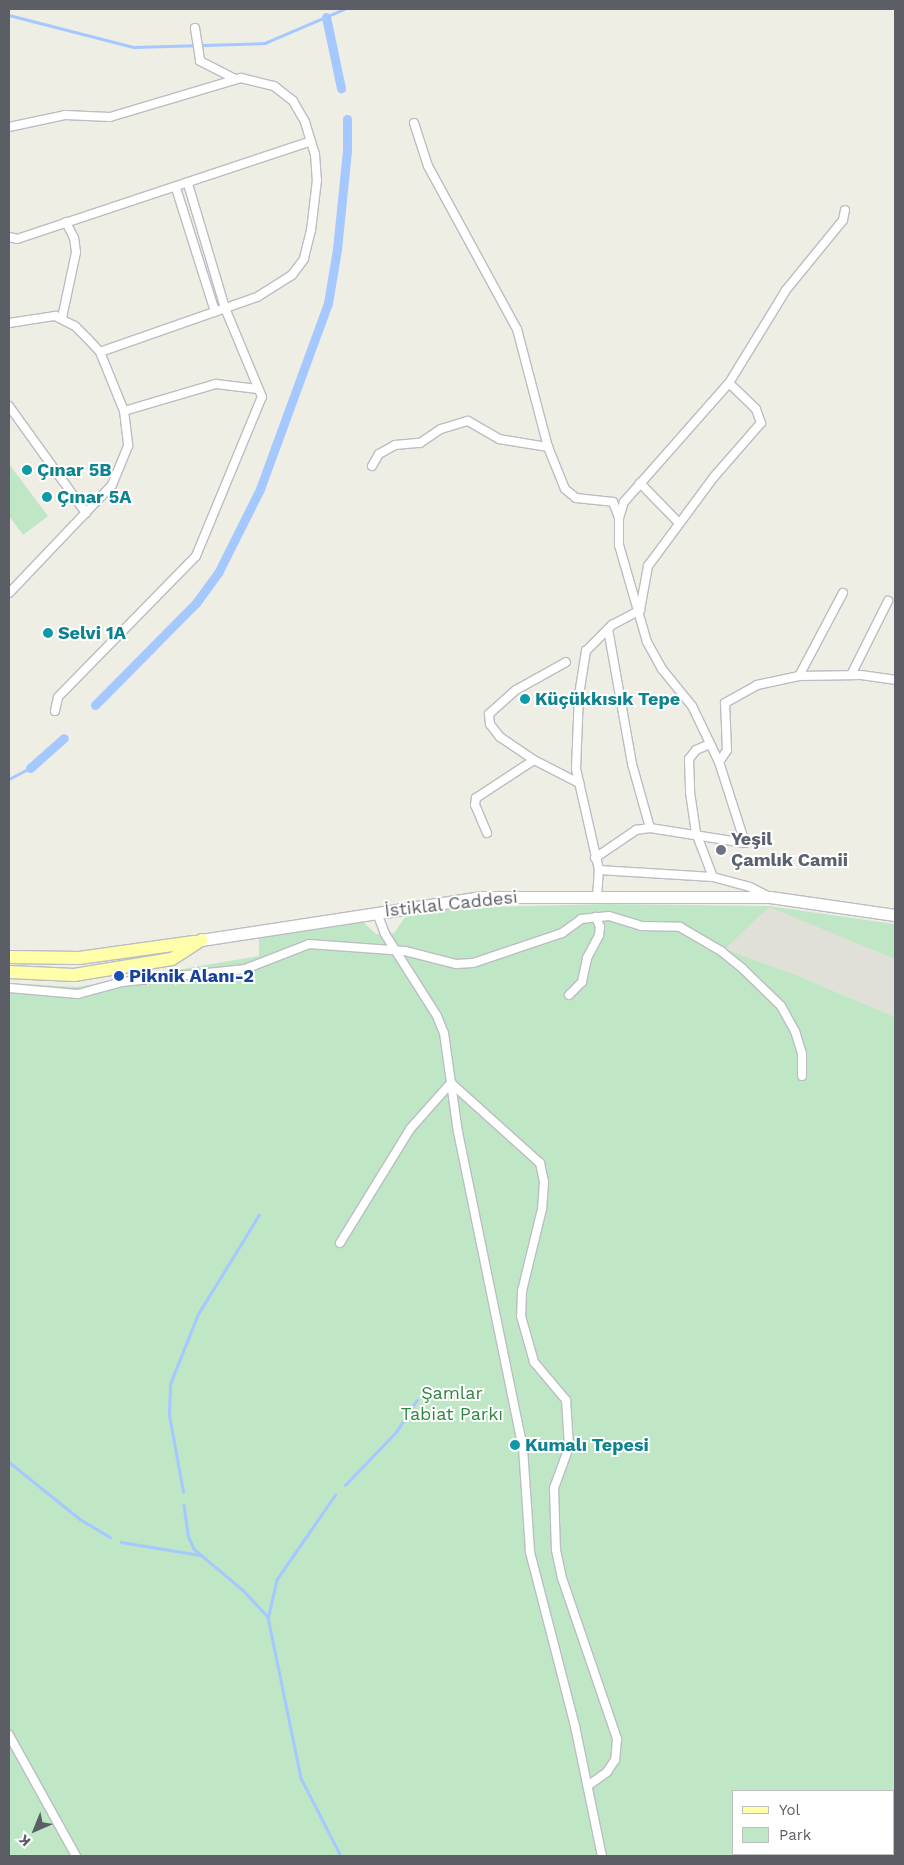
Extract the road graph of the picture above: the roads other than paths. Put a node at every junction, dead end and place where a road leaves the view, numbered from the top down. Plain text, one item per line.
1 (195, 28) dead end
2 (235, 79) junction
3 (414, 124) dead end
4 (9, 126) edge
5 (311, 141) junction
6 (188, 184) junction
7 (176, 188) junction
8 (846, 210) dead end
9 (66, 222) junction
10 (9, 237) edge
11 (225, 308) junction
12 (215, 312) junction
13 (62, 318) junction
14 (9, 323) edge
15 (100, 352) junction
16 (729, 383) junction
17 (258, 389) junction
18 (9, 406) edge
19 (124, 412) junction
20 (548, 447) junction
21 (372, 466) dead end
22 (640, 483) junction
23 (86, 513) junction
24 (619, 518) junction
25 (679, 523) junction
26 (9, 593) edge
27 (843, 593) dead end
28 (888, 601) dead end
29 (640, 610) junction
30 (608, 629) junction
31 (566, 662) dead end
32 (851, 675) junction
33 (799, 676) junction
34 (895, 680) edge
35 (55, 711) dead end
36 (710, 744) junction
37 (534, 760) junction
38 (719, 762) junction
39 (578, 782) junction
40 (650, 828) junction
41 (487, 833) dead end
42 (696, 833) junction
43 (595, 858) junction
44 (599, 870) junction
45 (713, 877) junction
46 (597, 897) junction
47 (770, 897) junction
48 (377, 912) junction
49 (895, 915) edge
50 (596, 917) junction
51 (201, 940) junction
52 (396, 951) junction
53 (9, 957) edge
54 (9, 972) edge
55 (9, 988) edge
56 (569, 995) dead end
57 (802, 1076) dead end
58 (451, 1083) junction
59 (340, 1243) dead end
60 (9, 1735) edge
61 (588, 1786) junction
62 (76, 1856) edge
63 (602, 1856) edge

1 - 2 street
2 - 4 street
2 - 5 street
3 - 20 street
5 - 6 street
5 - 11 street
6 - 7 street
6 - 11 street
7 - 9 street
7 - 12 street
8 - 16 street
9 - 10 street
9 - 13 street
11 - 12 street
11 - 17 street
12 - 15 street
13 - 14 street
13 - 15 street
15 - 19 street
16 - 22 street
16 - 25 street
17 - 19 street
17 - 35 street
18 - 23 street
19 - 23 street
20 - 21 street
20 - 24 street
22 - 24 street
22 - 25 street
23 - 26 street
24 - 29 street
25 - 29 street
27 - 33 street
28 - 32 street
29 - 30 street
29 - 36 street
30 - 39 street
30 - 40 street
31 - 37 street
32 - 33 street
32 - 34 street
33 - 38 street
36 - 38 street
36 - 42 street
37 - 39 street
37 - 41 street
38 - 42 street
39 - 43 street
40 - 42 street
40 - 43 street
42 - 45 street
43 - 44 street
44 - 45 street
44 - 46 street
45 - 47 street
46 - 47 main road, İstiklal Caddesi
46 - 48 main road, İstiklal Caddesi
47 - 49 main road, İstiklal Caddesi
48 - 51 main road, İstiklal Caddesi
48 - 52 street
50 - 52 street
50 - 56 street
50 - 57 street
51 - 53 main road, İstiklal Caddesi
51 - 54 main road
52 - 55 street
52 - 58 street
58 - 59 street
58 - 61 street
58 - 61 street
60 - 62 street
61 - 63 street

